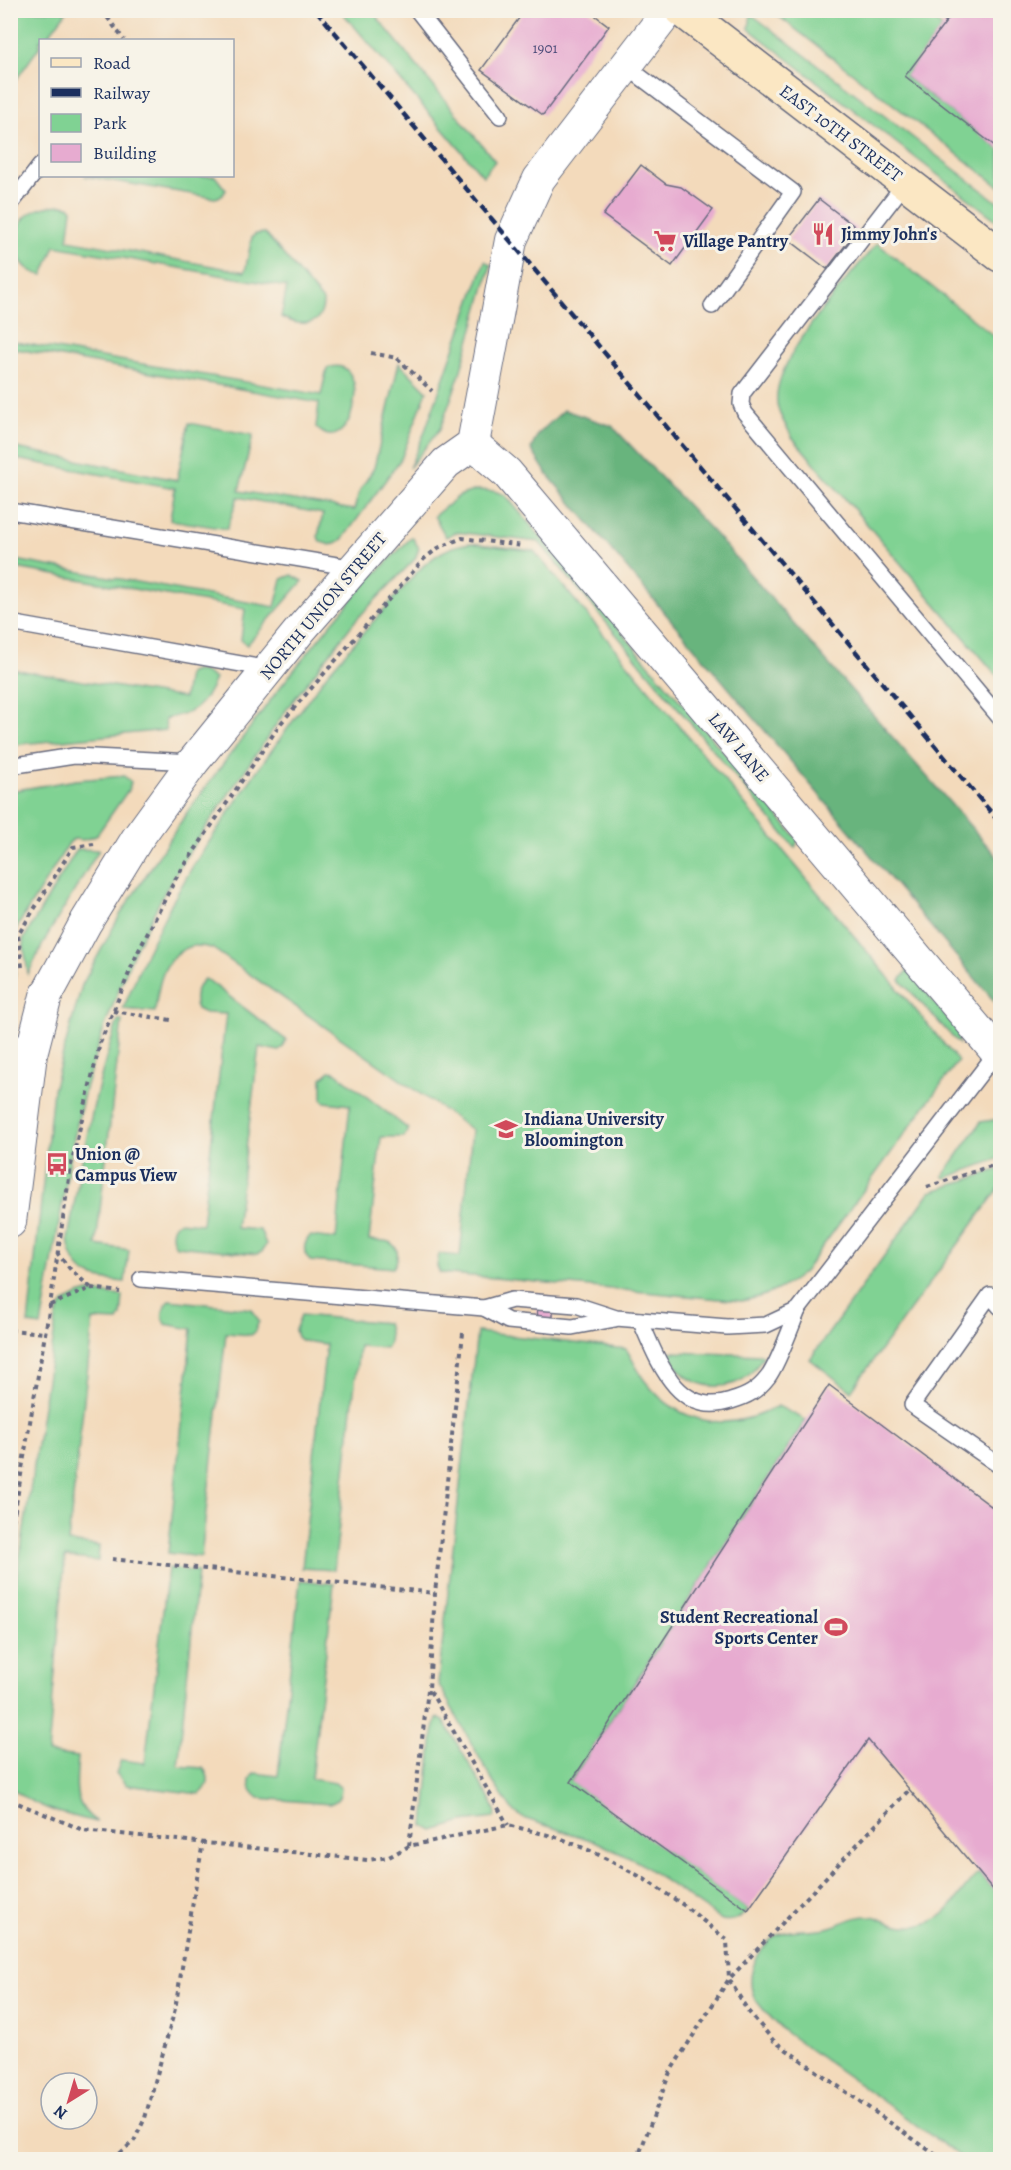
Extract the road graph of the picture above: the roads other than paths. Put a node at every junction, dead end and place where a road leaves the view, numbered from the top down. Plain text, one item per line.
1 (417, 10) edge
2 (669, 10) edge
3 (682, 10) edge
4 (626, 66) junction
5 (500, 116) dead end
6 (39, 167) edge
7 (906, 182) junction
8 (10, 205) edge
9 (1000, 255) edge
10 (711, 306) dead end
11 (472, 444) junction
12 (10, 511) edge
13 (355, 568) junction
14 (10, 623) edge
15 (268, 669) junction
16 (1000, 718) edge
17 (193, 762) junction
18 (10, 766) edge
19 (21, 1046) edge
20 (999, 1054) edge
21 (10, 1222) edge
22 (141, 1279) dead end
23 (1000, 1307) edge
24 (484, 1308) junction
25 (798, 1310) junction
26 (616, 1318) junction
27 (640, 1320) junction
28 (1000, 1466) edge

1 - 5 lane
2 - 4 street
3 - 7 street, EAST 10TH STREET
4 - 10 lane
4 - 11 street
6 - 8 lane
7 - 9 street, EAST 10TH STREET
7 - 16 lane
11 - 13 street, NORTH UNION STREET
11 - 20 street, LAW LANE
12 - 13 lane
13 - 15 street, NORTH UNION STREET
14 - 15 lane
15 - 17 street, NORTH UNION STREET
17 - 18 lane
17 - 19 street, NORTH UNION STREET
19 - 21 street, NORTH UNION STREET
20 - 25 lane
22 - 24 lane
23 - 28 lane
24 - 26 lane
24 - 26 lane
25 - 27 lane
25 - 27 lane
26 - 27 lane

